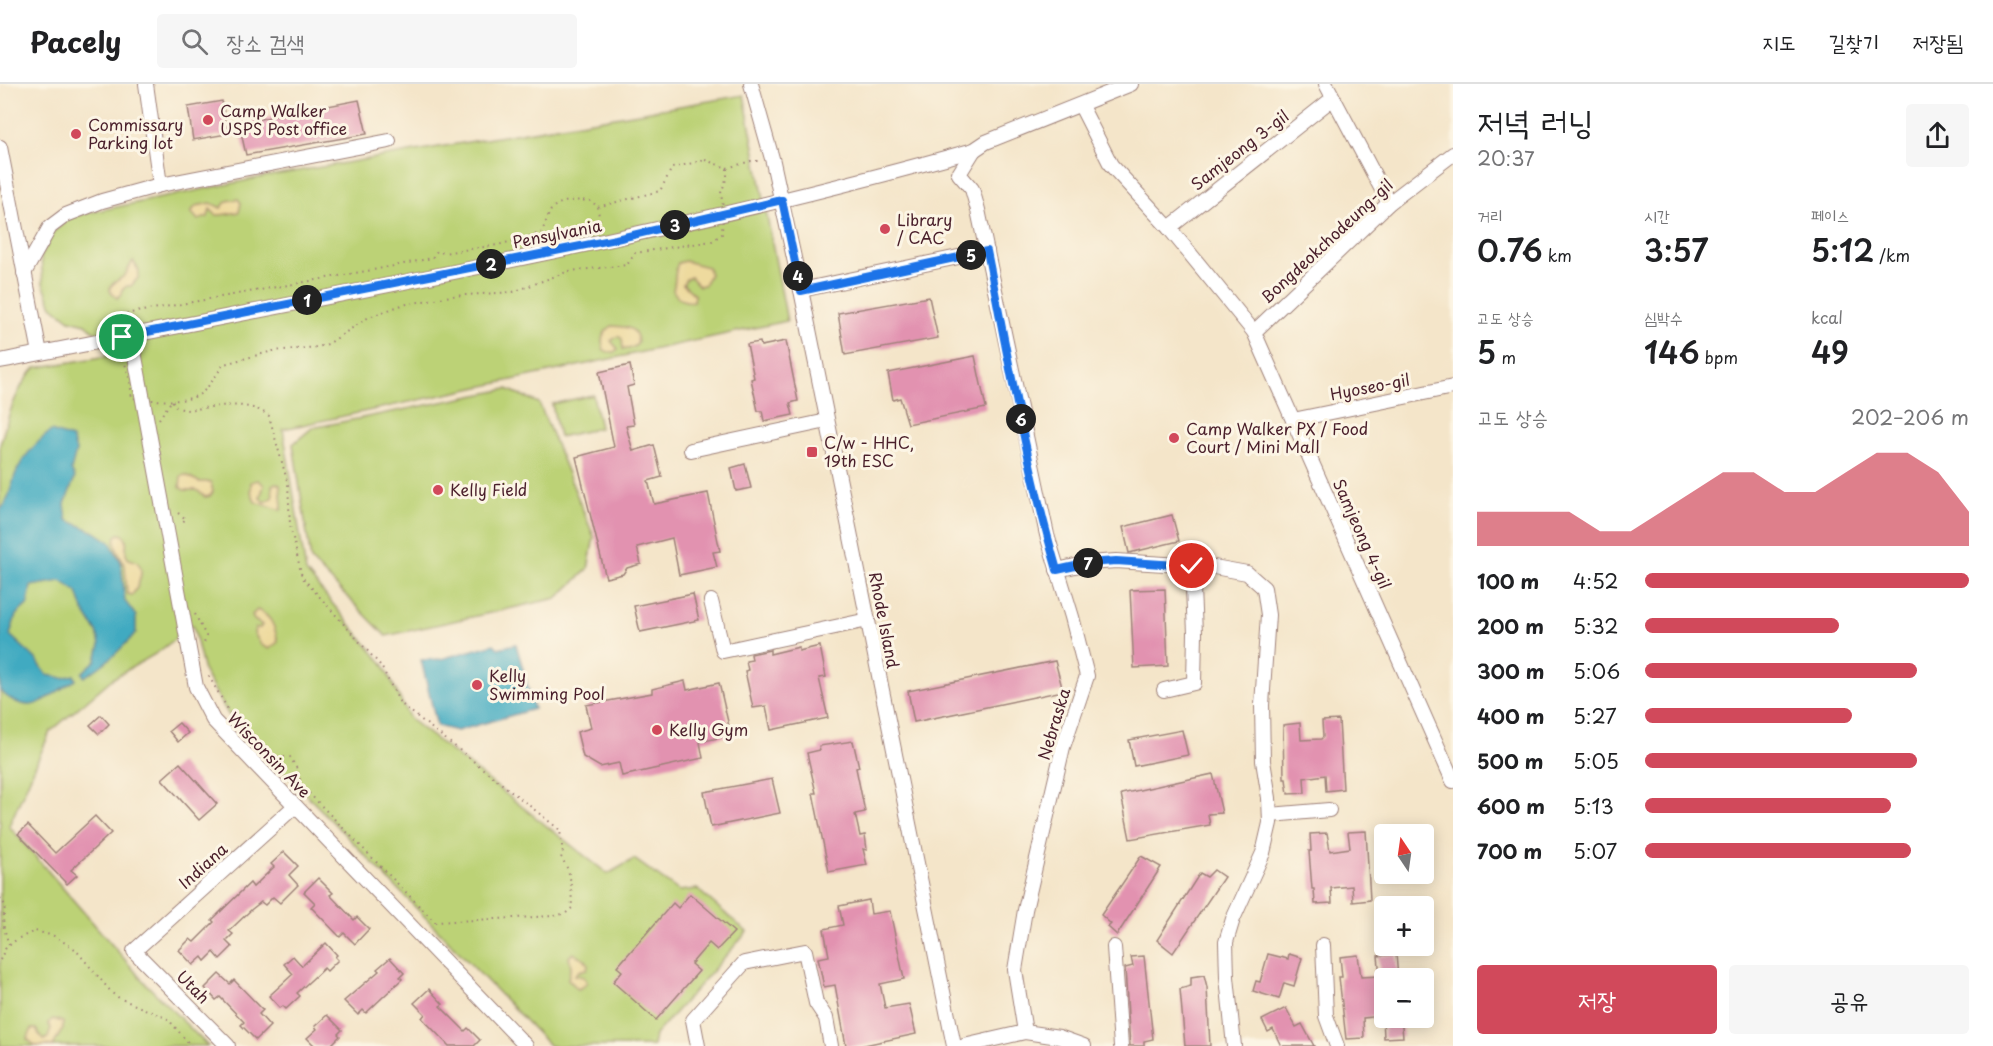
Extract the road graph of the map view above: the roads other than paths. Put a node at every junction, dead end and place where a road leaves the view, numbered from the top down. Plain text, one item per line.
1 (146, 84) edge
2 (751, 84) edge
3 (1131, 84) edge
4 (1326, 84) edge
5 (1332, 99) junction
6 (1081, 106) junction
7 (389, 141) dead end
8 (0, 147) edge
9 (974, 150) junction
10 (1453, 154) edge
11 (160, 185) junction
12 (782, 200) junction
13 (1389, 203) junction
14 (1169, 228) junction
15 (987, 251) junction
16 (24, 273) junction
17 (801, 291) junction
18 (1254, 332) junction
19 (131, 335) junction
20 (40, 353) junction
21 (0, 361) edge
22 (1453, 387) edge
23 (1293, 420) junction
24 (827, 421) junction
25 (691, 450) dead end
26 (1192, 566) junction
27 (1057, 570) junction
28 (711, 601) dead end
29 (868, 620) junction
30 (1164, 690) dead end
31 (1453, 781) edge
32 (295, 806) junction
33 (1329, 810) dead end
34 (1270, 814) junction
35 (1323, 945) dead end
36 (1114, 947) dead end
37 (134, 951) joint
38 (1025, 1032) junction
39 (1076, 1045) edge
40 (228, 1046) edge
41 (526, 1046) edge
42 (698, 1046) edge
43 (831, 1046) edge
44 (954, 1046) edge
45 (964, 1046) edge
46 (1121, 1046) edge
47 (1234, 1046) edge
48 (1337, 1046) edge

1 - 11 street
2 - 12 street, Rhode Island
3 - 6 street, Pensylvania
4 - 5 street
5 - 13 street
5 - 14 street, Samjeong 3-gil
6 - 9 street, Pensylvania
6 - 14 street, Samjeong 4-gil
7 - 11 street
8 - 16 street
9 - 12 street, Pensylvania
9 - 15 street, Nebraska
10 - 13 street, Bongdeokchodeung-gil
11 - 16 street
12 - 17 street, Rhode Island
12 - 19 street, Pensylvania
13 - 18 street, Bongdeokchodeung-gil
14 - 18 street, Samjeong 4-gil
15 - 17 street
15 - 27 street, Nebraska
16 - 20 street
17 - 24 street, Rhode Island
18 - 23 street, Samjeong 4-gil
19 - 20 street, Pensylvania
19 - 32 street, Wisconsin Ave
20 - 21 street, Pensylvania
22 - 23 street, Hyoseo-gil
23 - 31 street, Samjeong 4-gil
24 - 25 street
24 - 29 street, Rhode Island
26 - 27 street
26 - 30 street
26 - 34 street
27 - 38 street, Nebraska
28 - 29 street
29 - 44 street, Rhode Island
32 - 37 street, Indiana
32 - 41 street, Wisconsin Ave
33 - 34 street
34 - 47 street
35 - 48 street
36 - 46 street
37 - 40 street, Utah
38 - 39 street
38 - 45 street
42 - 43 street

